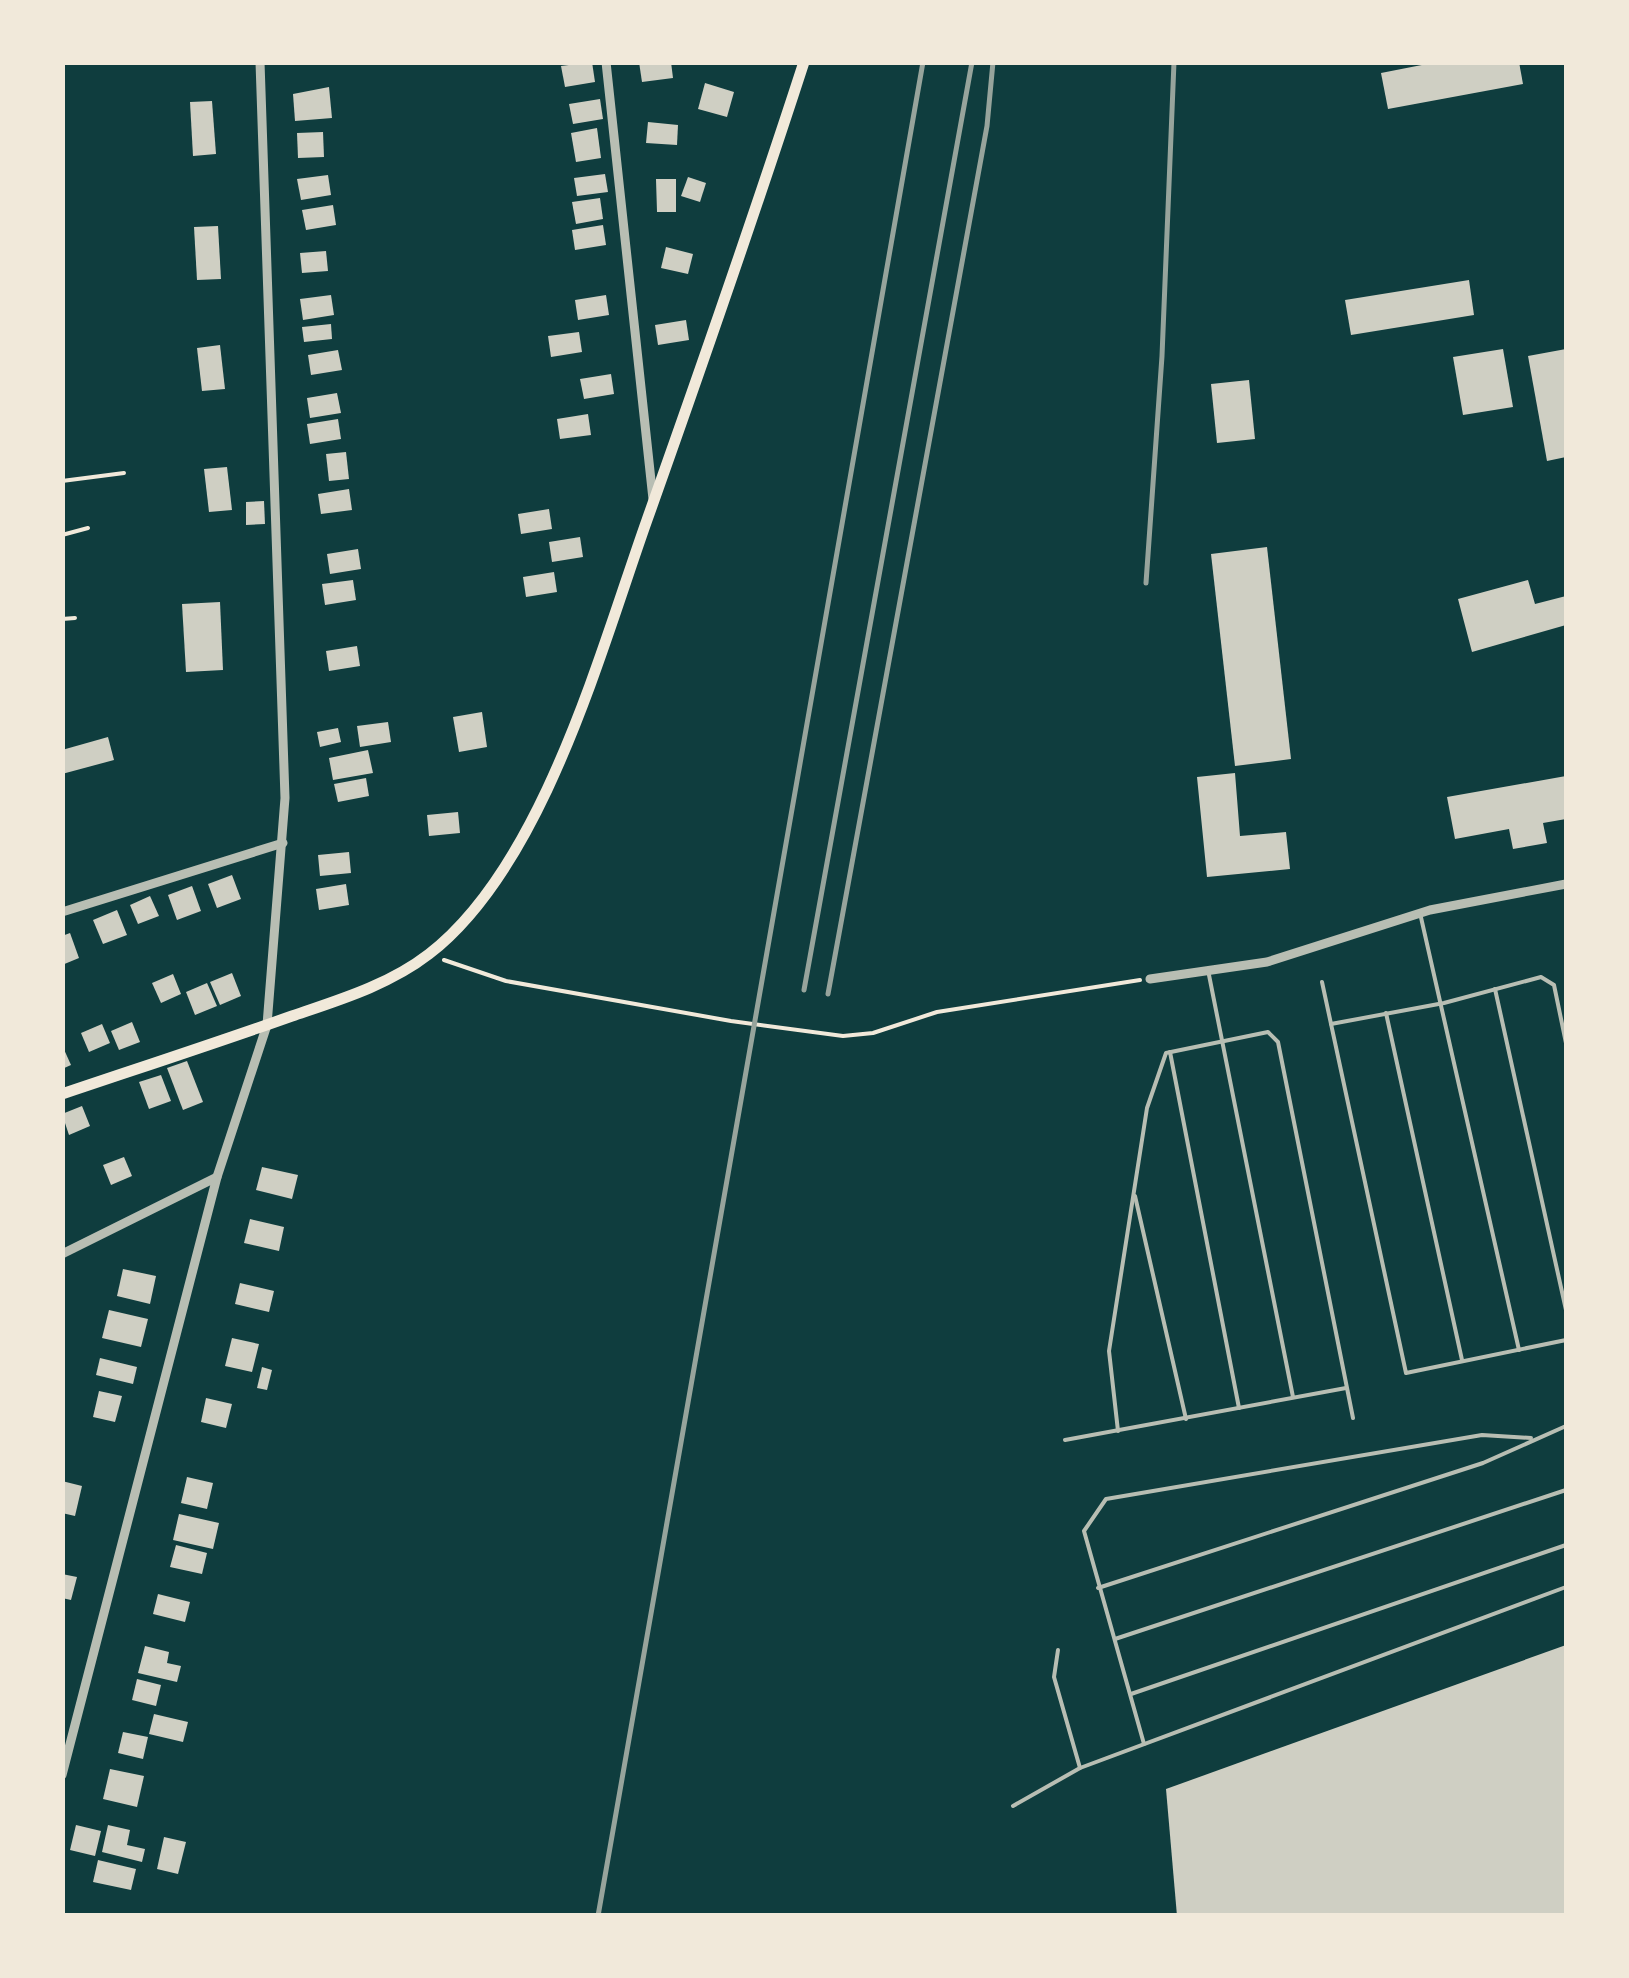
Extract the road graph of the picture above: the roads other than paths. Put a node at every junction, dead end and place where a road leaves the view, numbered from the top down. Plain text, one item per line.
1 (260, 62) edge
2 (606, 62) edge
3 (804, 62) edge
4 (654, 502) junction
5 (282, 843) junction
6 (1566, 884) edge
7 (62, 912) edge
8 (1420, 913) junction
9 (1208, 970) junction
10 (1150, 979) road end
11 (1322, 982) dead end
12 (1495, 989) junction
13 (1444, 1002) junction
14 (1386, 1013) junction
15 (1331, 1024) junction
16 (267, 1025) junction
17 (1219, 1042) junction
18 (1566, 1043) edge
19 (1170, 1052) junction
20 (62, 1094) edge
21 (216, 1177) junction
22 (1134, 1191) junction
23 (62, 1254) edge
24 (1566, 1310) edge
25 (1566, 1340) edge
26 (1519, 1350) junction
27 (1462, 1362) junction
28 (1346, 1388) junction
29 (1293, 1397) junction
30 (1239, 1408) junction
31 (1353, 1418) dead end
32 (1186, 1419) junction
33 (1566, 1426) edge
34 (1118, 1431) junction
35 (1531, 1438) junction
36 (1065, 1440) dead end
37 (1566, 1490) edge
38 (1566, 1546) edge
39 (1566, 1587) edge
40 (1098, 1588) junction
41 (1113, 1640) junction
42 (1058, 1650) dead end
43 (1130, 1695) junction
44 (1144, 1744) junction
45 (1080, 1768) junction
46 (62, 1775) edge
47 (1013, 1806) dead end

1 - 5 street
2 - 4 street
3 - 4 main road
4 - 16 main road
5 - 7 street
5 - 16 street
6 - 8 street
8 - 9 street
8 - 13 lane
9 - 10 street
9 - 17 lane
11 - 15 lane
12 - 13 lane
12 - 18 lane
12 - 24 lane
13 - 14 lane
13 - 26 lane
14 - 15 lane
14 - 27 lane
15 - 27 lane
16 - 20 main road
16 - 21 street
17 - 19 lane
17 - 28 lane
17 - 29 lane
19 - 22 lane
19 - 30 lane
21 - 23 street
21 - 46 street
22 - 32 lane
22 - 34 lane
25 - 26 lane
26 - 27 lane
28 - 29 lane
28 - 31 lane
29 - 30 lane
30 - 32 lane
32 - 34 lane
33 - 35 lane
34 - 36 lane
35 - 40 lane
35 - 40 lane
37 - 41 lane
38 - 43 lane
39 - 44 lane
40 - 41 lane
41 - 43 lane
42 - 45 lane
43 - 44 lane
44 - 45 lane
45 - 47 lane

